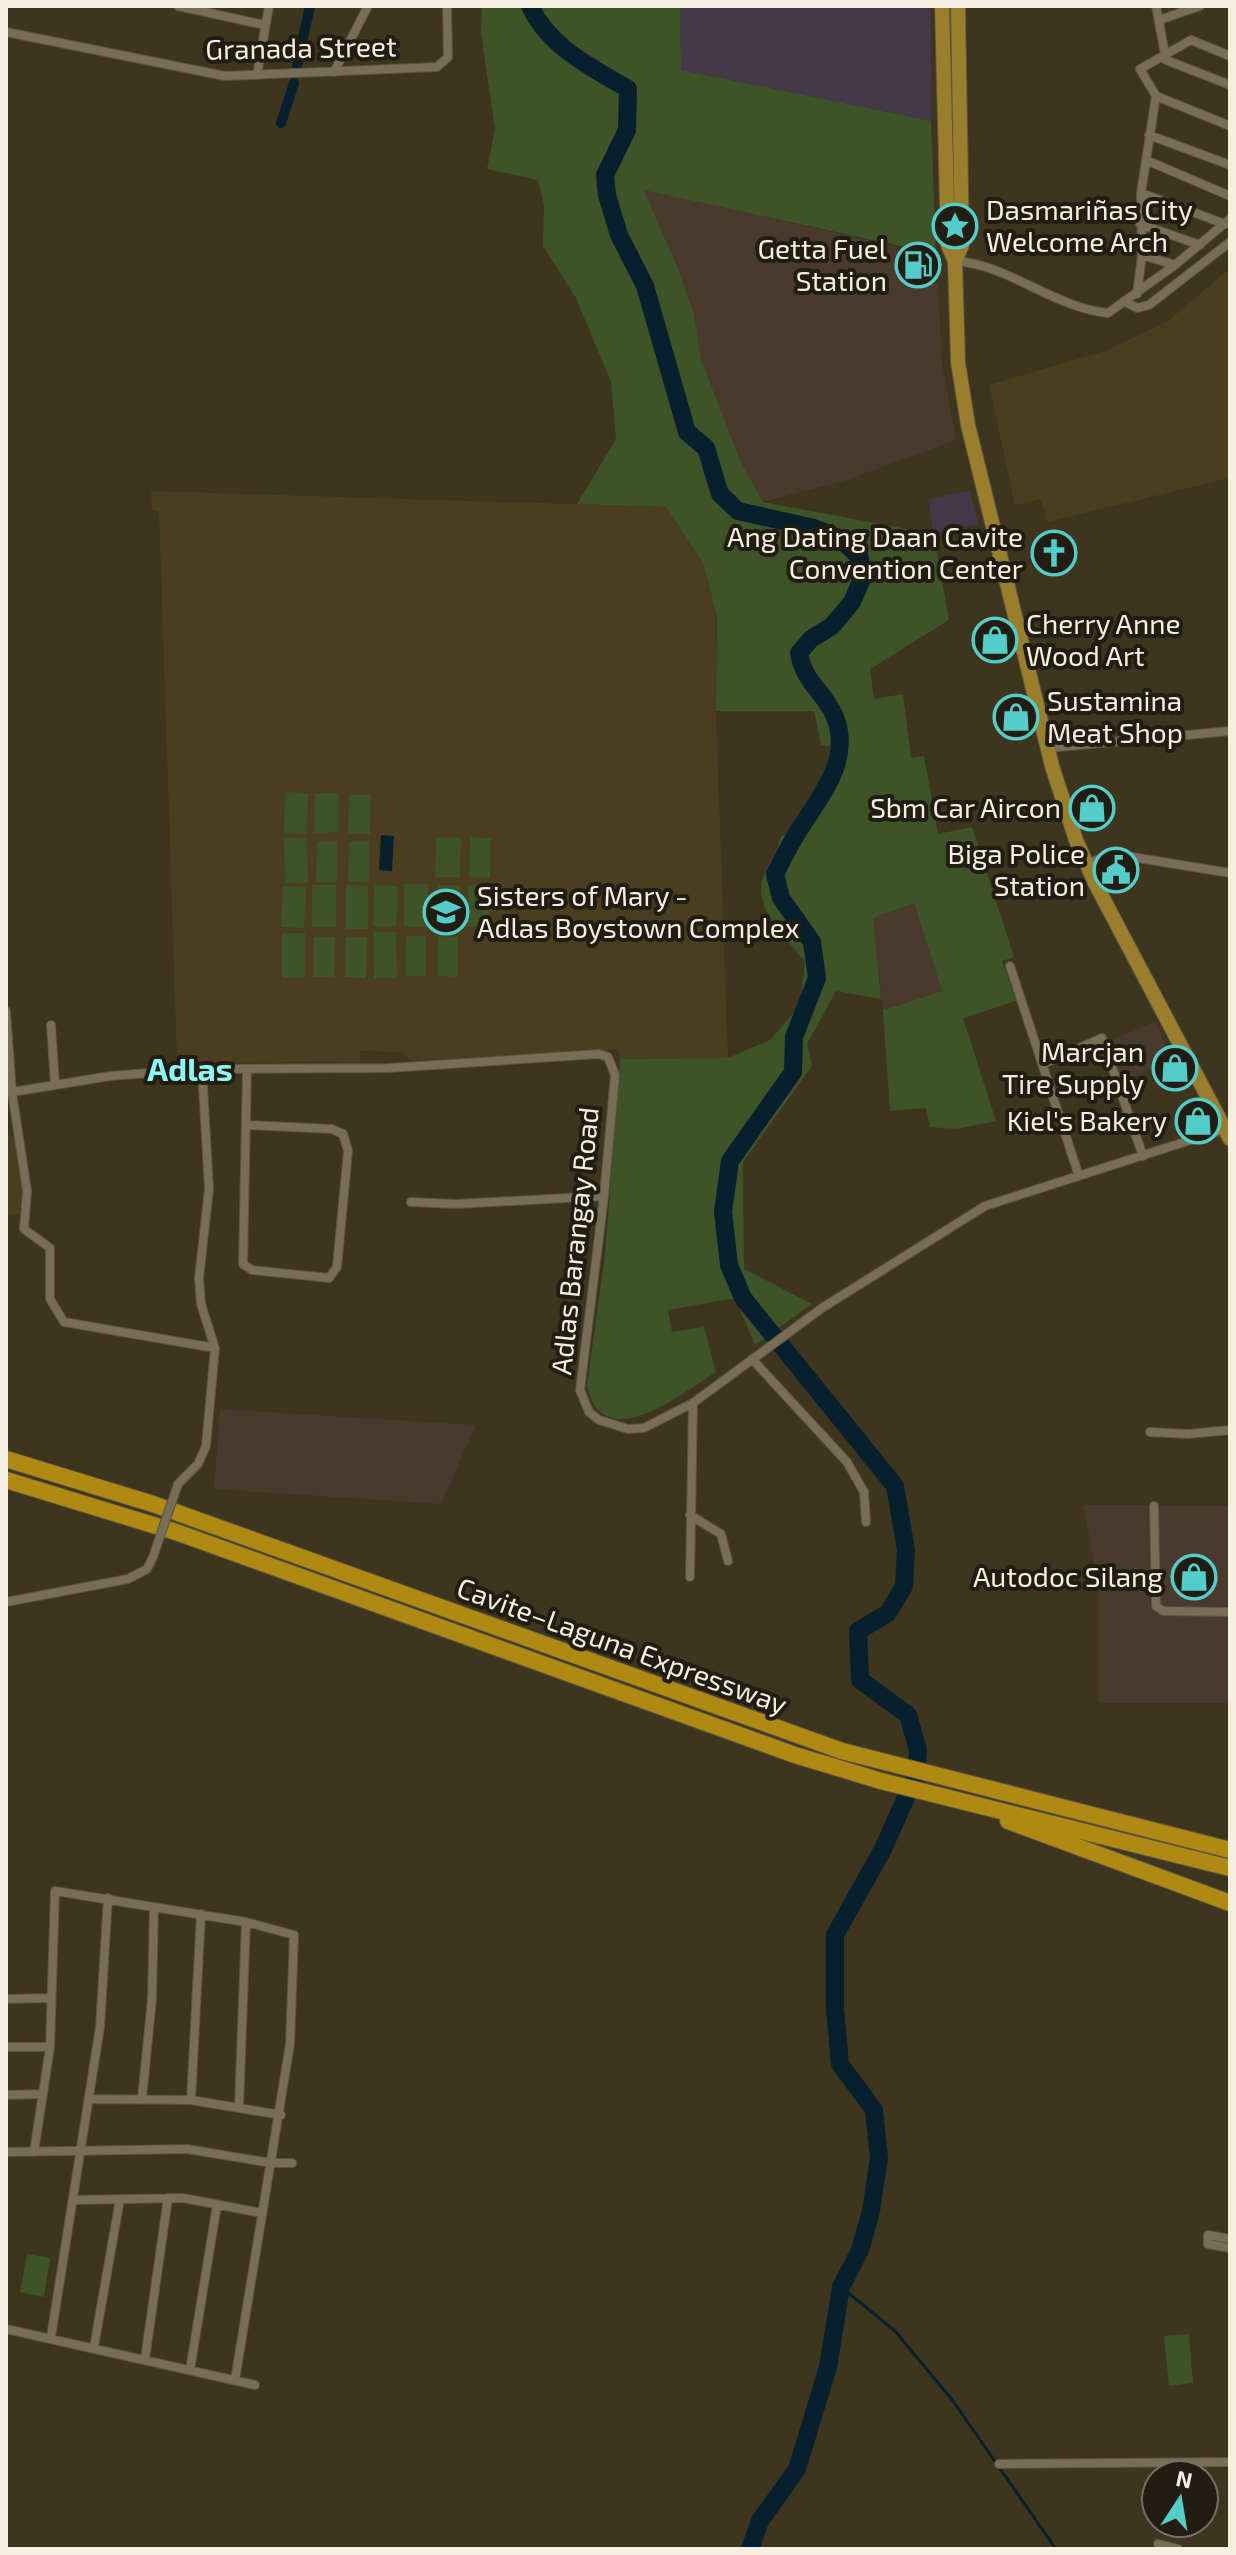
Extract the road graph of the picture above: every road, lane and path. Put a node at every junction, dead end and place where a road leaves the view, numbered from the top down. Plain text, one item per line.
1 (178, 6) edge
2 (269, 6) edge
3 (368, 6) edge
4 (447, 6) edge
5 (942, 6) edge
6 (958, 6) edge
7 (1156, 6) edge
8 (1200, 6) edge
9 (1190, 8) edge
10 (1159, 20) junction
11 (265, 25) junction
12 (6, 32) edge
13 (1164, 54) junction
14 (1230, 56) edge
15 (334, 72) junction
16 (257, 75) junction
17 (1230, 85) edge
18 (1156, 96) junction
19 (1230, 126) edge
20 (1149, 135) junction
21 (1146, 160) junction
22 (1230, 165) edge
23 (1230, 185) edge
24 (1141, 193) junction
25 (1227, 195) edge
26 (1228, 222) edge
27 (1140, 224) junction
28 (1230, 242) edge
29 (1200, 245) junction
30 (1142, 255) junction
31 (955, 261) junction
32 (1175, 265) junction
33 (1137, 294) junction
34 (1124, 301) junction
35 (1230, 731) edge
36 (1047, 748) junction
37 (1086, 864) junction
38 (1230, 873) edge
39 (1010, 966) dead end
40 (6, 1011) edge
41 (51, 1025) dead end
42 (1043, 1064) junction
43 (202, 1069) junction
44 (247, 1069) junction
45 (55, 1085) junction
46 (9, 1093) edge
47 (247, 1125) junction
48 (1228, 1134) edge
49 (1143, 1156) junction
50 (1079, 1176) junction
51 (604, 1196) junction
52 (411, 1202) dead end
53 (215, 1348) junction
54 (752, 1359) junction
55 (693, 1403) junction
56 (1230, 1430) edge
57 (1150, 1432) dead end
58 (6, 1459) edge
59 (6, 1480) edge
60 (1154, 1506) dead end
61 (690, 1515) junction
62 (866, 1522) dead end
63 (728, 1561) dead end
64 (690, 1577) dead end
65 (6, 1602) edge
66 (1230, 1612) edge
67 (932, 1793) junction
68 (1230, 1850) edge
69 (1230, 1868) edge
70 (108, 1898) junction
71 (1230, 1903) edge
72 (154, 1907) junction
73 (201, 1914) junction
74 (246, 1922) junction
75 (51, 1998) junction
76 (6, 1999) edge
77 (6, 2047) edge
78 (50, 2047) junction
79 (43, 2094) junction
80 (6, 2095) edge
81 (90, 2099) junction
82 (142, 2099) junction
83 (191, 2100) junction
84 (239, 2106) junction
85 (281, 2115) junction
86 (82, 2151) junction
87 (6, 2152) edge
88 (34, 2152) junction
89 (271, 2163) junction
90 (292, 2163) dead end
91 (168, 2198) junction
92 (120, 2199) junction
93 (74, 2200) junction
94 (217, 2205) junction
95 (262, 2213) junction
96 (1230, 2239) edge
97 (1230, 2248) edge
98 (6, 2329) edge
99 (51, 2337) junction
100 (94, 2347) junction
101 (145, 2359) junction
102 (190, 2370) junction
103 (235, 2380) junction
104 (255, 2385) dead end
105 (1230, 2462) edge
106 (999, 2464) dead end
107 (1158, 2544) dead end
108 (1178, 2549) edge

1 - 11 street
2 - 11 street
3 - 15 street
4 - 15 street, Granada Street
5 - 31 main road
6 - 31 main road
7 - 10 street
8 - 9 street
9 - 10 street
10 - 13 street
11 - 16 street
12 - 16 street, Granada Street
13 - 14 street
13 - 17 street
13 - 18 street
15 - 16 street, Granada Street
18 - 19 street
18 - 20 street
20 - 21 street
20 - 22 street
21 - 24 street
21 - 25 street
23 - 25 street
24 - 26 street
24 - 27 street
26 - 29 street
27 - 29 street
27 - 30 street
28 - 34 street
29 - 32 street
30 - 32 street
30 - 33 street
31 - 34 street
31 - 36 main road
32 - 33 street
33 - 34 street
35 - 36 street
36 - 37 main road
37 - 38 street
37 - 48 main road
39 - 42 street
40 - 46 street
41 - 45 street
42 - 49 street
42 - 50 street
43 - 44 street, Adlas Barangay Road
43 - 45 street, Adlas Barangay Road
43 - 53 street
44 - 47 street
44 - 51 street, Adlas Barangay Road
45 - 46 street, Adlas Barangay Road
46 - 53 street
47 - 47 street
48 - 49 street, Adlas Barangay Road
49 - 50 street, Adlas Barangay Road
50 - 54 street, Adlas Barangay Road
51 - 52 street
51 - 55 street, Adlas Barangay Road
53 - 65 street, bridge
54 - 55 street, Adlas Barangay Road
54 - 62 street
55 - 61 street
56 - 57 street
58 - 68 highway, Cavite–Laguna Expressway
59 - 67 highway, Cavite–Laguna Expressway
60 - 66 street
61 - 63 street
61 - 64 street
67 - 69 highway, Cavite–Laguna Expressway
67 - 71 highway
70 - 72 street
70 - 75 street
70 - 81 street
72 - 73 street
72 - 82 street
73 - 74 street
73 - 83 street
74 - 84 street
74 - 85 street
75 - 76 street
75 - 78 street
77 - 78 street
78 - 79 street
79 - 80 street
79 - 88 street
81 - 82 street
81 - 86 street
82 - 83 street
83 - 84 street
84 - 85 street
85 - 89 street
86 - 88 street
86 - 89 street
86 - 93 street
87 - 88 street
89 - 90 street
89 - 95 street
91 - 92 street
91 - 94 street
91 - 101 street
92 - 93 street
92 - 100 street
93 - 99 street
94 - 95 street
94 - 102 street
95 - 103 street
96 - 97 street
98 - 99 street
99 - 100 street
100 - 101 street
101 - 102 street
102 - 103 street
103 - 104 street
105 - 106 street
107 - 108 street

